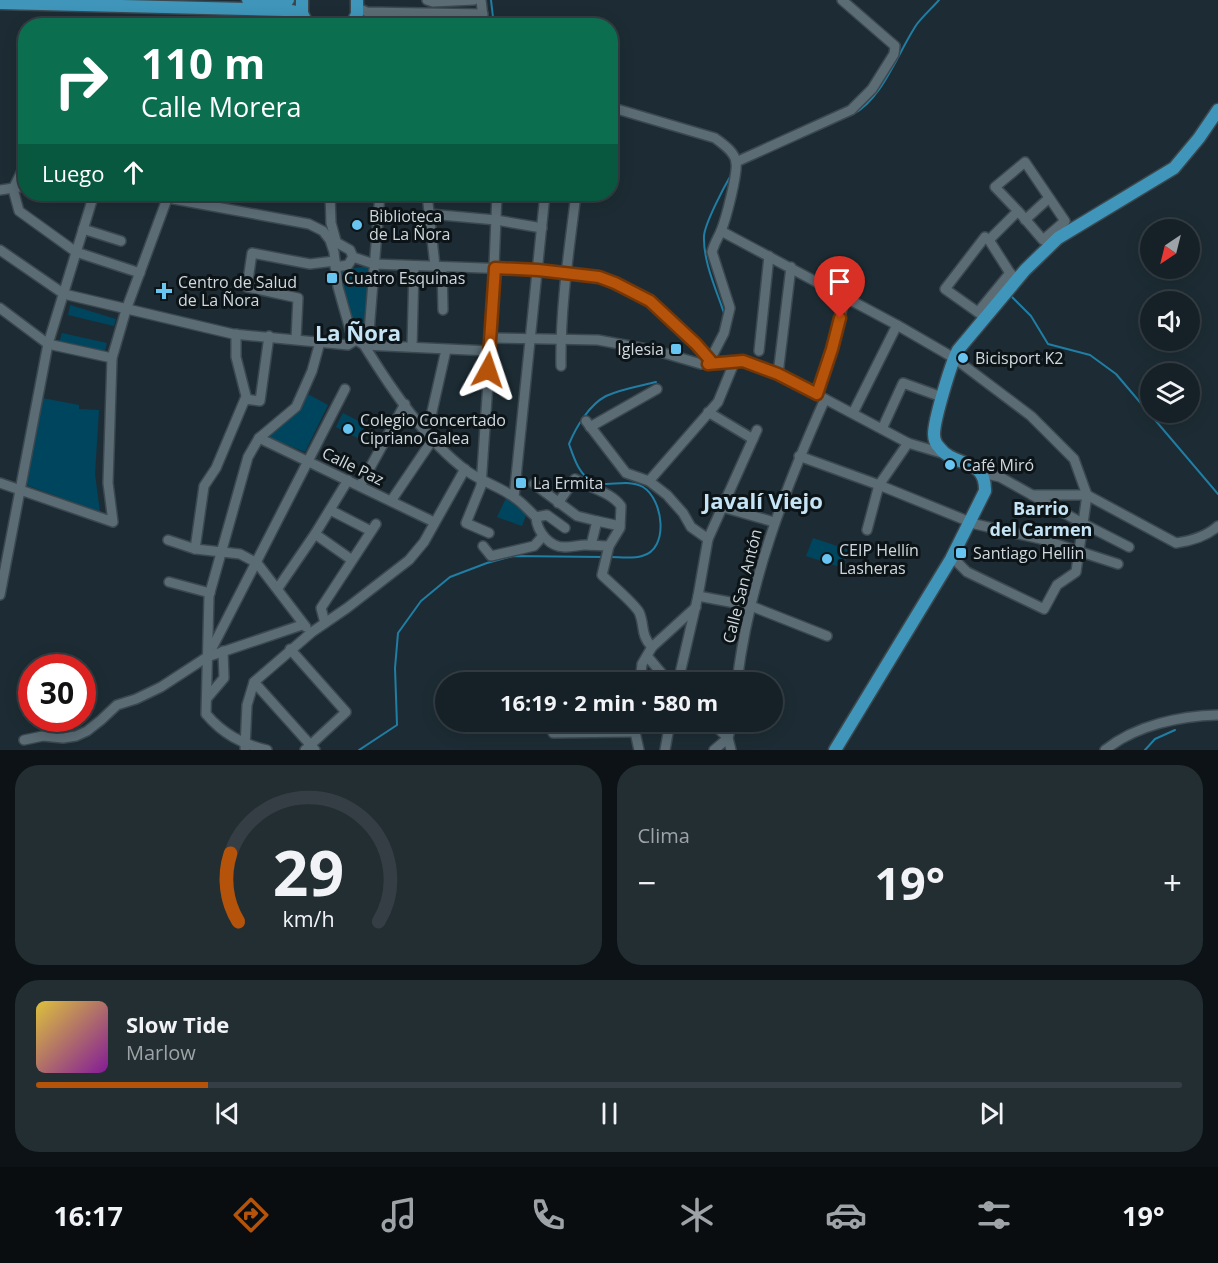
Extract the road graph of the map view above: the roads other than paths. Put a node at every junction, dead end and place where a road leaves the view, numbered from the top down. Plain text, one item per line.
1 (248, 0) edge
2 (288, 0) edge
3 (427, 0) edge
4 (474, 0) edge
5 (481, 0) edge
6 (842, 0) edge
7 (0, 3) edge
8 (358, 4) edge
9 (302, 6) edge
10 (483, 14) junction
11 (483, 18) edge
12 (618, 109) edge
13 (1218, 110) edge
14 (736, 162) junction
15 (18, 173) edge
16 (5, 190) edge
17 (1049, 198) junction
18 (92, 201) edge
19 (167, 201) edge
20 (194, 201) edge
21 (330, 201) edge
22 (379, 201) edge
23 (428, 201) edge
24 (497, 201) edge
25 (544, 201) edge
26 (575, 201) edge
27 (1017, 211) junction
28 (430, 214) junction
29 (496, 220) junction
30 (1025, 220) junction
31 (331, 224) junction
32 (542, 228) junction
33 (83, 229) junction
34 (323, 231) junction
35 (721, 231) junction
36 (987, 238) junction
37 (333, 240) junction
38 (121, 241) dead end
39 (345, 247) junction
40 (0, 250) edge
41 (76, 252) junction
42 (770, 256) junction
43 (353, 257) junction
44 (335, 260) junction
45 (374, 264) junction
46 (414, 266) junction
47 (438, 266) junction
48 (791, 267) junction
49 (495, 268) junction
50 (538, 270) junction
51 (140, 273) junction
52 (566, 273) junction
53 (1013, 276) junction
54 (64, 294) junction
55 (845, 297) junction
56 (0, 308) edge
57 (126, 310) junction
58 (443, 310) dead end
59 (982, 315) junction
60 (897, 325) junction
61 (236, 334) junction
62 (269, 336) junction
63 (491, 338) junction
64 (561, 338) junction
65 (296, 339) junction
66 (531, 339) junction
67 (320, 342) junction
68 (363, 343) junction
69 (48, 344) junction
70 (412, 347) junction
71 (446, 350) junction
72 (490, 351) junction
73 (759, 351) dead end
74 (954, 357) junction
75 (112, 358) junction
76 (709, 362) junction
77 (734, 363) junction
78 (561, 366) dead end
79 (778, 374) junction
80 (345, 389) dead end
81 (657, 389) dead end
82 (821, 397) junction
83 (942, 397) junction
84 (246, 400) junction
85 (405, 404) junction
86 (708, 412) junction
87 (853, 413) junction
88 (423, 426) junction
89 (882, 429) junction
90 (934, 434) junction
91 (259, 438) junction
92 (433, 439) junction
93 (908, 443) junction
94 (920, 445) junction
95 (945, 454) junction
96 (799, 456) junction
97 (308, 461) junction
98 (465, 469) junction
99 (982, 473) junction
100 (348, 480) junction
101 (482, 481) junction
102 (649, 481) junction
103 (0, 483) edge
104 (534, 484) dead end
105 (879, 485) junction
106 (360, 486) junction
107 (20, 490) junction
108 (1032, 495) junction
109 (1086, 495) junction
110 (514, 497) junction
111 (391, 501) junction
112 (558, 503) junction
113 (722, 507) junction
114 (330, 510) junction
115 (536, 517) junction
116 (597, 520) junction
117 (971, 520) junction
118 (434, 522) junction
119 (774, 522) junction
120 (1082, 523) junction
121 (620, 526) junction
122 (1218, 526) edge
123 (565, 528) dead end
124 (867, 530) dead end
125 (315, 534) junction
126 (489, 534) dead end
127 (543, 536) junction
128 (708, 539) junction
129 (168, 540) dead end
130 (591, 545) junction
131 (483, 546) dead end
132 (609, 546) junction
133 (1129, 547) dead end
134 (195, 549) junction
135 (1078, 550) junction
136 (222, 552) junction
137 (951, 559) junction
138 (352, 560) junction
139 (257, 563) junction
140 (1118, 564) dead end
141 (169, 582) dead end
142 (278, 588) junction
143 (210, 593) junction
144 (0, 595) edge
145 (698, 596) junction
146 (751, 606) junction
147 (696, 607) junction
148 (325, 623) junction
149 (302, 625) junction
150 (312, 632) junction
151 (827, 636) dead end
152 (652, 647) junction
153 (291, 650) junction
154 (223, 651) junction
155 (647, 656) junction
156 (207, 657) junction
157 (641, 672) edge
158 (661, 672) edge
159 (680, 672) edge
160 (739, 672) edge
161 (254, 682) junction
162 (207, 698) junction
163 (1218, 715) edge
164 (567, 732) edge
165 (636, 732) edge
166 (668, 732) edge
167 (722, 732) edge
168 (730, 732) edge
169 (553, 733) dead end
170 (728, 738) junction
171 (24, 740) dead end
172 (245, 747) edge
173 (310, 748) edge
174 (267, 750) edge
175 (639, 750) edge
176 (665, 750) edge
177 (714, 750) edge
178 (731, 750) edge
179 (836, 750) edge
180 (1105, 750) edge

1 - 2 main road
3 - 4 street
5 - 10 street
6 - 14 street
7 - 9 main road
8 - 10 street
10 - 11 street
12 - 14 street
13 - 53 main road
14 - 35 street
15 - 16 street
16 - 41 street
17 - 27 street
17 - 30 street
17 - 30 street
18 - 33 street
19 - 51 street
20 - 34 street
21 - 31 street
22 - 45 street
23 - 28 street
24 - 29 street
25 - 32 street
26 - 52 street
27 - 30 street
27 - 36 street
28 - 29 street
28 - 47 street
29 - 32 street
29 - 49 street
31 - 34 street
31 - 37 street
32 - 50 street
33 - 38 street
33 - 41 street
34 - 37 street
35 - 42 street
35 - 76 street
36 - 53 street
36 - 59 street
37 - 39 street
37 - 44 street
39 - 43 street
39 - 44 street
40 - 54 street
41 - 51 street
41 - 54 street
42 - 48 street
42 - 73 street
43 - 44 street
43 - 45 street
44 - 65 street
44 - 68 street
45 - 46 street
45 - 68 street
46 - 47 street
46 - 70 street
47 - 49 street
47 - 58 street
48 - 55 street
48 - 79 street
49 - 50 street
49 - 63 street
50 - 52 street
50 - 66 street
51 - 57 street
52 - 64 street
52 - 76 street
53 - 59 main road
54 - 57 street
54 - 69 street
55 - 60 street
55 - 82 street, Calle San Antón
56 - 69 street
57 - 61 street
57 - 75 street
59 - 74 main road
60 - 74 street
60 - 87 street
61 - 62 street
61 - 84 street
62 - 65 street
62 - 84 street
63 - 66 street
63 - 72 street
64 - 66 street
64 - 76 street
64 - 78 street
65 - 67 street
66 - 110 street
67 - 68 street
67 - 91 street
68 - 70 street
68 - 85 street
69 - 75 street
69 - 107 street
70 - 71 street
71 - 72 street
71 - 88 street
72 - 101 street
74 - 83 main road
74 - 109 street
75 - 107 street
76 - 77 street
77 - 79 street
77 - 86 street
79 - 82 street
80 - 97 street
81 - 102 street
82 - 87 street
82 - 96 street, Calle San Antón
83 - 89 street
83 - 90 main road
84 - 134 street
85 - 88 street
85 - 106 street
86 - 102 street
86 - 113 street
87 - 89 street
88 - 92 street
89 - 93 street
90 - 94 street
90 - 95 main road
91 - 97 street, Calle Paz
91 - 136 street
92 - 98 street
92 - 111 street
93 - 94 street
93 - 105 street
94 - 95 street
95 - 99 main road
96 - 105 street
96 - 119 street, Calle San Antón
97 - 100 street, Calle Paz
97 - 139 street
98 - 101 street
98 - 118 street
99 - 108 street
99 - 117 main road
100 - 106 street, Calle Paz
100 - 114 street
101 - 110 street
101 - 126 street
102 - 128 street
103 - 107 street
104 - 112 street
105 - 117 street
105 - 124 street
106 - 111 street, Calle Paz
107 - 144 street
108 - 109 street
108 - 120 street
109 - 120 street
109 - 122 street
110 - 115 street
111 - 118 street, Calle Paz
112 - 116 street
112 - 121 street
113 - 119 street
113 - 128 street
114 - 125 street
114 - 138 street
115 - 123 street
115 - 127 street
116 - 121 street
116 - 130 street
117 - 135 street
117 - 137 main road
118 - 148 street
119 - 146 street, Calle San Antón
120 - 133 street
120 - 135 street
121 - 132 street
125 - 138 street
125 - 142 street
127 - 130 street
127 - 131 street
128 - 145 street
129 - 134 street
130 - 132 street
132 - 152 street
134 - 136 street
135 - 137 street
135 - 140 street
136 - 139 street
136 - 143 street
137 - 179 main road
138 - 148 street
139 - 142 street
139 - 156 street
141 - 143 street
142 - 149 street
143 - 156 street
145 - 146 street
145 - 147 street
146 - 151 street
146 - 160 street, Calle San Antón
147 - 152 street
147 - 159 street
148 - 150 street
149 - 150 street
149 - 154 street
150 - 153 street
152 - 155 street
153 - 161 street
153 - 173 street
154 - 156 street
154 - 162 street
155 - 157 street
155 - 158 street
156 - 162 street
156 - 171 street
161 - 172 street
161 - 173 street
162 - 172 street
163 - 180 street
164 - 169 street
165 - 175 street
166 - 176 street
167 - 170 street
168 - 170 street
170 - 177 street
170 - 178 street
172 - 174 street

